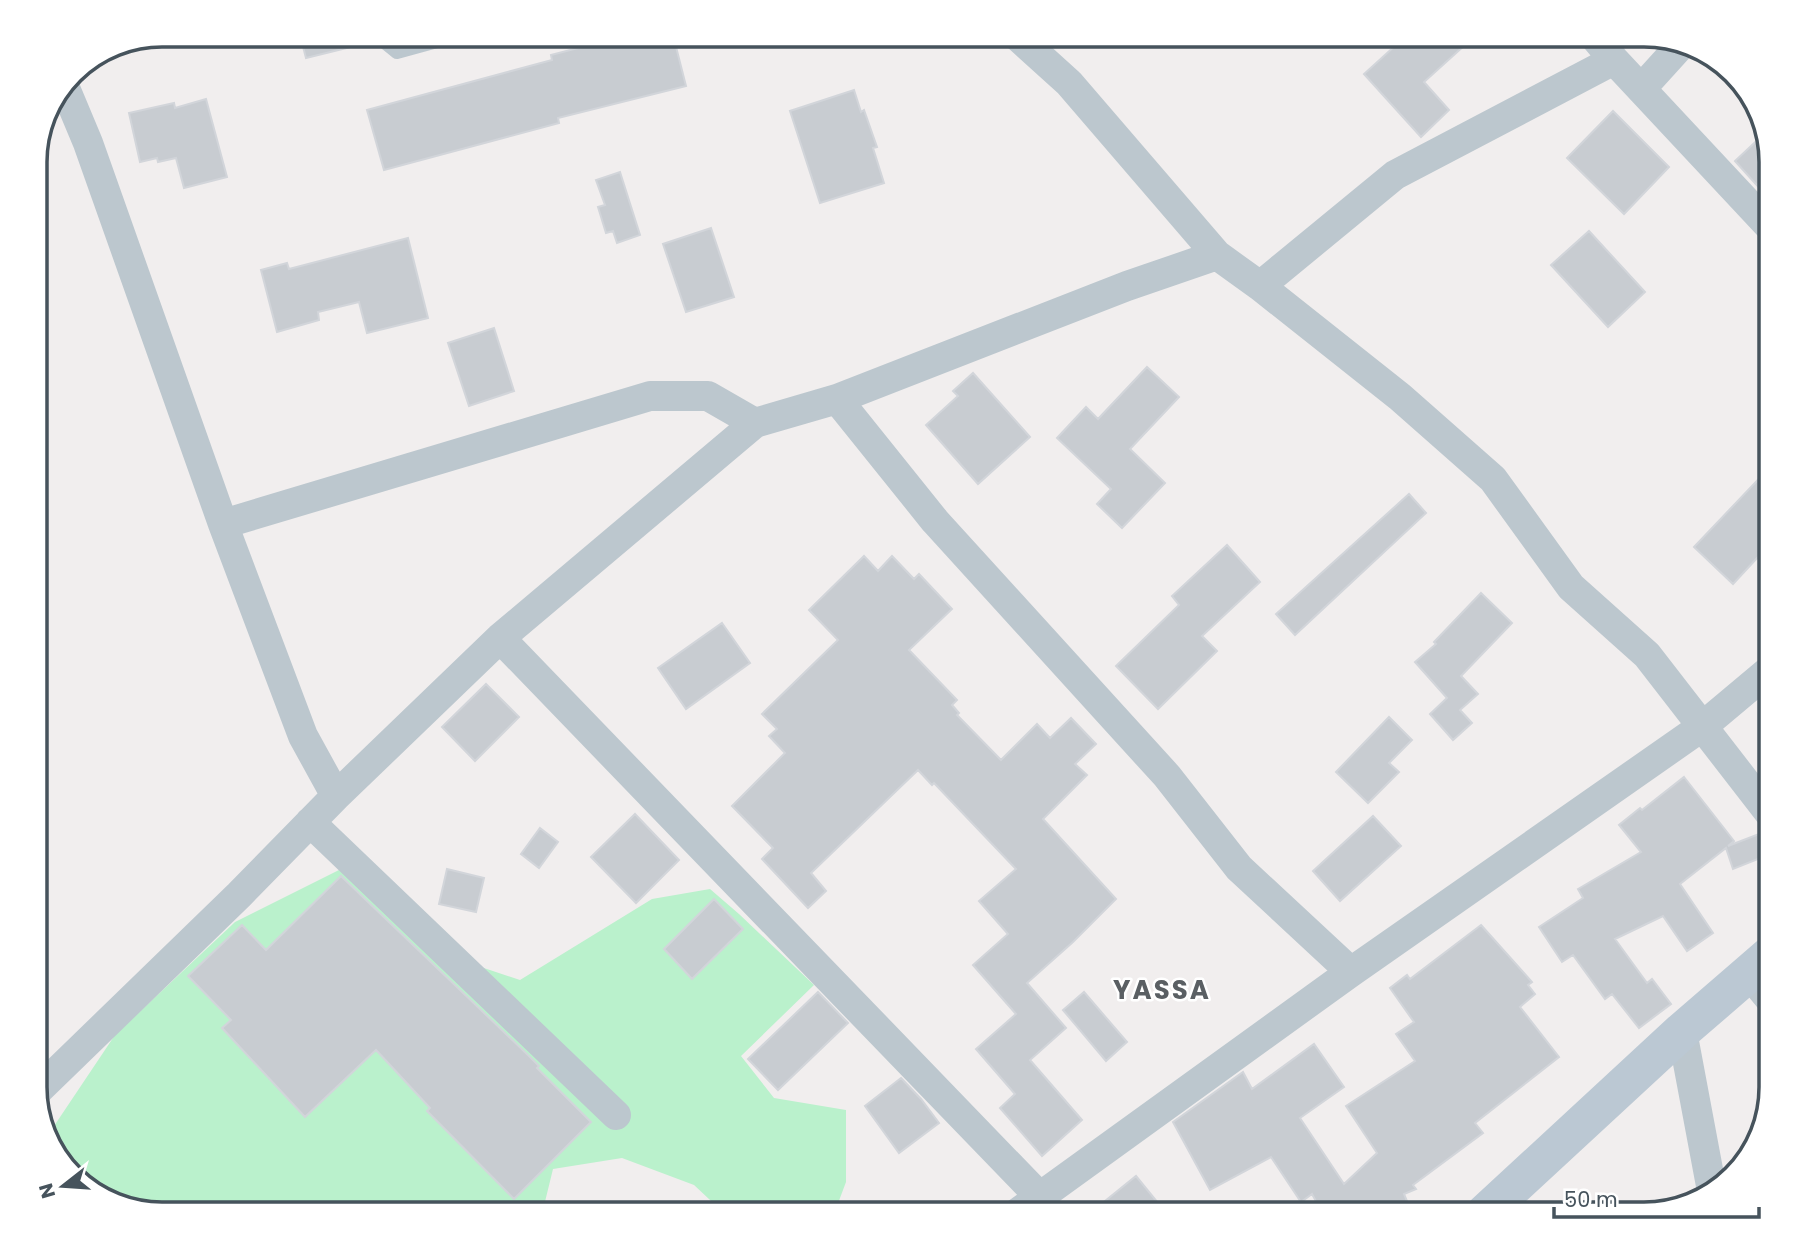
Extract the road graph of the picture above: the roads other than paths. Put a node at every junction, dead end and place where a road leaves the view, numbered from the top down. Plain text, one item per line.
1 (391, 47) edge
2 (415, 47) edge
3 (1029, 47) edge
4 (1604, 47) edge
5 (1675, 52) edge
6 (1615, 60) junction
7 (1641, 89) junction
8 (68, 96) edge
9 (1759, 215) edge
10 (1217, 255) junction
11 (1260, 286) junction
12 (837, 399) junction
13 (755, 423) junction
14 (223, 524) junction
15 (500, 638) junction
16 (1759, 678) edge
17 (1703, 726) junction
18 (336, 796) junction
19 (1759, 800) edge
20 (310, 822) junction
21 (1759, 965) edge
22 (1351, 972) junction
23 (1743, 979) junction
24 (1759, 998) edge
25 (1682, 1031) junction
26 (47, 1081) edge
27 (617, 1115) dead end
28 (1710, 1180) edge
29 (1025, 1202) edge
30 (1032, 1202) edge
31 (1497, 1202) edge

1 - 2 lane
3 - 10 street
4 - 6 street
5 - 7 street
6 - 7 street
6 - 11 street
7 - 9 street
8 - 14 street
10 - 11 street
10 - 12 street
11 - 17 street
12 - 13 street
12 - 22 street
13 - 14 street
13 - 15 street
14 - 18 street
15 - 18 street
15 - 29 street
16 - 17 street
17 - 19 street
17 - 22 street
18 - 20 street
20 - 26 street
20 - 27 street
21 - 23 main road
22 - 30 street
23 - 24 lane
23 - 25 main road
25 - 28 street
25 - 31 main road

